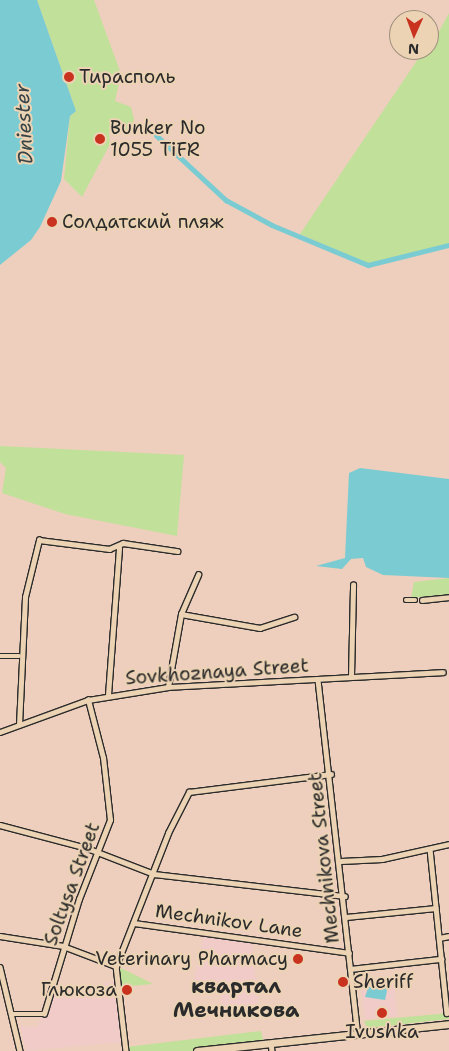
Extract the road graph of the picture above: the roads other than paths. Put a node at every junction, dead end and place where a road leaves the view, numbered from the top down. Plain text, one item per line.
1 (119, 548) junction
2 (177, 551) dead end
3 (198, 575) dead end
4 (353, 585) dead end
5 (449, 597) edge
6 (406, 600) dead end
7 (415, 600) dead end
8 (422, 600) dead end
9 (182, 614) junction
10 (294, 618) dead end
11 (0, 656) edge
12 (19, 656) junction
13 (443, 672) dead end
14 (351, 676) junction
15 (318, 680) junction
16 (168, 687) junction
17 (108, 695) junction
18 (88, 700) junction
19 (19, 725) junction
20 (0, 732) edge
21 (331, 774) junction
22 (0, 825) edge
23 (449, 844) edge
24 (430, 849) junction
25 (99, 852) junction
26 (342, 861) junction
27 (154, 874) junction
28 (344, 896) junction
29 (436, 908) junction
30 (346, 917) junction
31 (134, 923) junction
32 (0, 936) edge
33 (449, 936) edge
34 (439, 938) junction
35 (63, 946) junction
36 (349, 953) junction
37 (441, 958) junction
38 (116, 966) junction
39 (0, 967) edge
40 (350, 968) junction
41 (447, 1013) dead end
42 (11, 1014) junction
43 (449, 1024) edge
44 (358, 1034) junction
45 (272, 1047) edge
46 (20, 1051) edge
47 (126, 1051) edge
48 (197, 1051) edge

1 - 2 street
1 - 12 street
1 - 17 street
3 - 9 street
4 - 14 street
5 - 8 street
6 - 7 street
9 - 10 street
9 - 16 street
11 - 12 street
12 - 19 street
13 - 14 street, Sovkhoznaya Street
14 - 15 street, Sovkhoznaya Street
15 - 16 street, Sovkhoznaya Street
15 - 21 street, Mechnikova Street
16 - 17 street, Sovkhoznaya Street
17 - 18 street, Sovkhoznaya Street
18 - 19 street, Sovkhoznaya Street
18 - 25 street, Soltysa Street
19 - 20 street, Sovkhoznaya Street
21 - 26 street, Mechnikova Street
21 - 27 street
22 - 25 street
23 - 24 street
24 - 26 street
24 - 29 street
25 - 27 street
25 - 35 street, Soltysa Street
26 - 28 street, Mechnikova Street
27 - 28 street
27 - 31 street
28 - 30 street, Mechnikova Street
29 - 30 street
29 - 34 street
30 - 36 street, Mechnikova Street
31 - 36 street, Mechnikov Lane
31 - 38 street
32 - 35 street
33 - 34 street
34 - 37 street
35 - 38 street
35 - 42 street, Soltysa Street
36 - 40 street, Mechnikova Street
37 - 40 street
37 - 41 street
38 - 47 street
39 - 42 street
40 - 44 street, Mechnikova Street
42 - 46 street
43 - 44 main road
44 - 45 main road
45 - 48 main road

